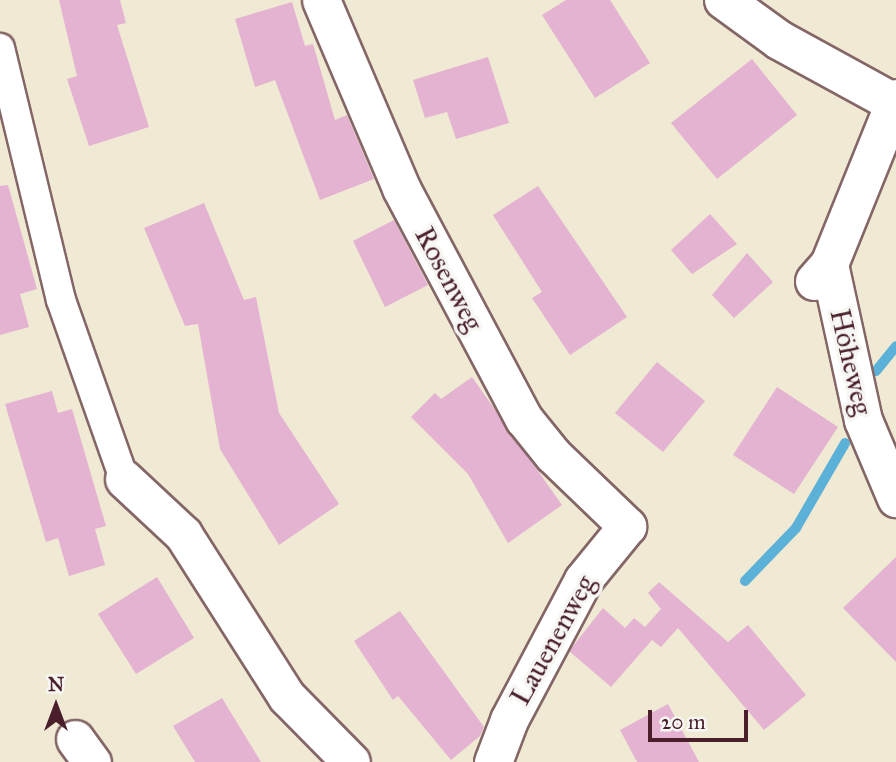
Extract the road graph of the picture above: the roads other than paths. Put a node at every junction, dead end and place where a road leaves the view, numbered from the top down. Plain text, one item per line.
1 (321, 0) edge
2 (724, 0) edge
3 (0, 48) edge
4 (895, 102) edge
5 (124, 479) joint
6 (896, 498) edge
7 (627, 526) joint
8 (351, 762) edge
9 (493, 762) edge

1 - 7 street, Rosenweg
2 - 4 street
3 - 5 street
4 - 6 street, Höheweg
5 - 8 street
7 - 9 street, Lauenenweg

